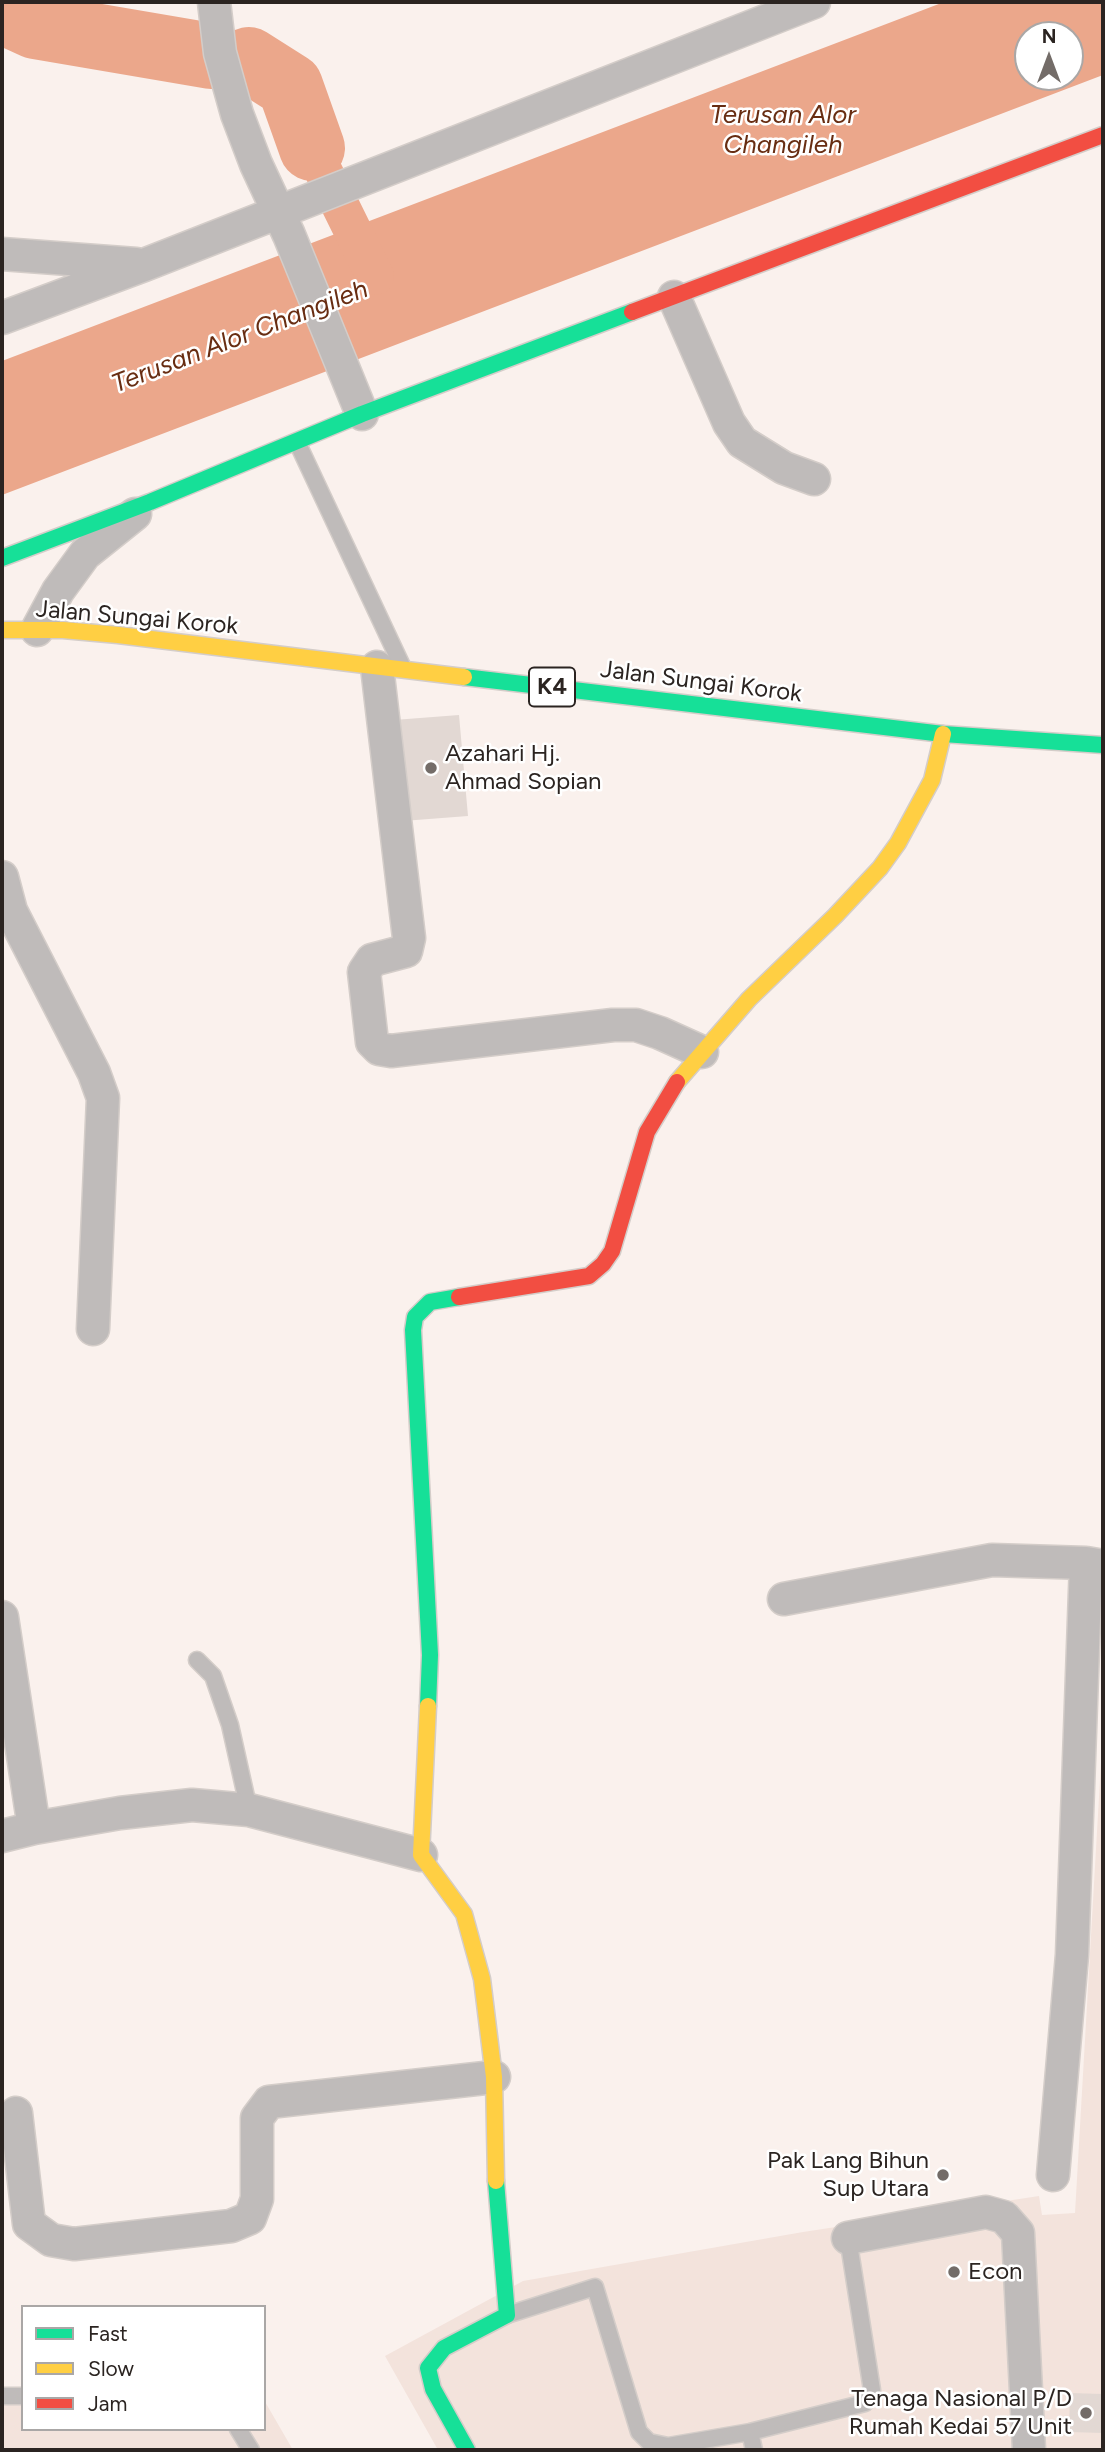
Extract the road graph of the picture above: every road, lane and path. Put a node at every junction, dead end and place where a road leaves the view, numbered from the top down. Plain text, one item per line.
1 (214, 2) edge
2 (814, 2) edge
3 (1103, 135) edge
4 (283, 223) junction
5 (2, 254) edge
6 (144, 265) junction
7 (674, 296) junction
8 (2, 318) edge
9 (362, 414) junction
10 (297, 442) junction
11 (814, 479) dead end
12 (150, 502) junction
13 (2, 558) edge
14 (2, 630) edge
15 (37, 630) junction
16 (390, 669) junction
17 (943, 734) junction
18 (1103, 745) edge
19 (2, 877) edge
20 (702, 1052) junction
21 (93, 1329) dead end
22 (1094, 1564) edge
23 (784, 1599) dead end
24 (2, 1617) edge
25 (197, 1660) dead end
26 (249, 1810) junction
27 (34, 1828) junction
28 (2, 1836) edge
29 (421, 1855) junction
30 (494, 2077) junction
31 (16, 2113) dead end
32 (1054, 2175) dead end
33 (848, 2238) joint
34 (507, 2315) junction
35 (2, 2396) edge
36 (21, 2396) edge
37 (239, 2431) edge
38 (750, 2432) junction
39 (458, 2447) edge
40 (251, 2450) edge
41 (754, 2450) edge
42 (1029, 2450) edge

1 - 4 street
2 - 4 street
3 - 7 street
4 - 6 street
4 - 9 street
5 - 6 street
6 - 8 street
7 - 9 street
7 - 11 street
9 - 10 street
10 - 12 street
10 - 16 lane
12 - 13 street
12 - 15 street
14 - 15 street, Jalan Sungai Korok / K4
15 - 16 street, Jalan Sungai Korok / K4
16 - 17 street, Jalan Sungai Korok / K4
16 - 20 street
17 - 18 street, Jalan Sungai Korok / K4
17 - 20 street
19 - 21 street
20 - 29 street
22 - 23 street
22 - 32 street
24 - 27 street
25 - 26 lane
26 - 27 street
26 - 29 street
27 - 28 street
29 - 30 street
30 - 31 street
30 - 34 street
33 - 38 lane
33 - 42 street
34 - 38 lane
34 - 39 street
35 - 36 lane
37 - 40 lane
38 - 41 lane

